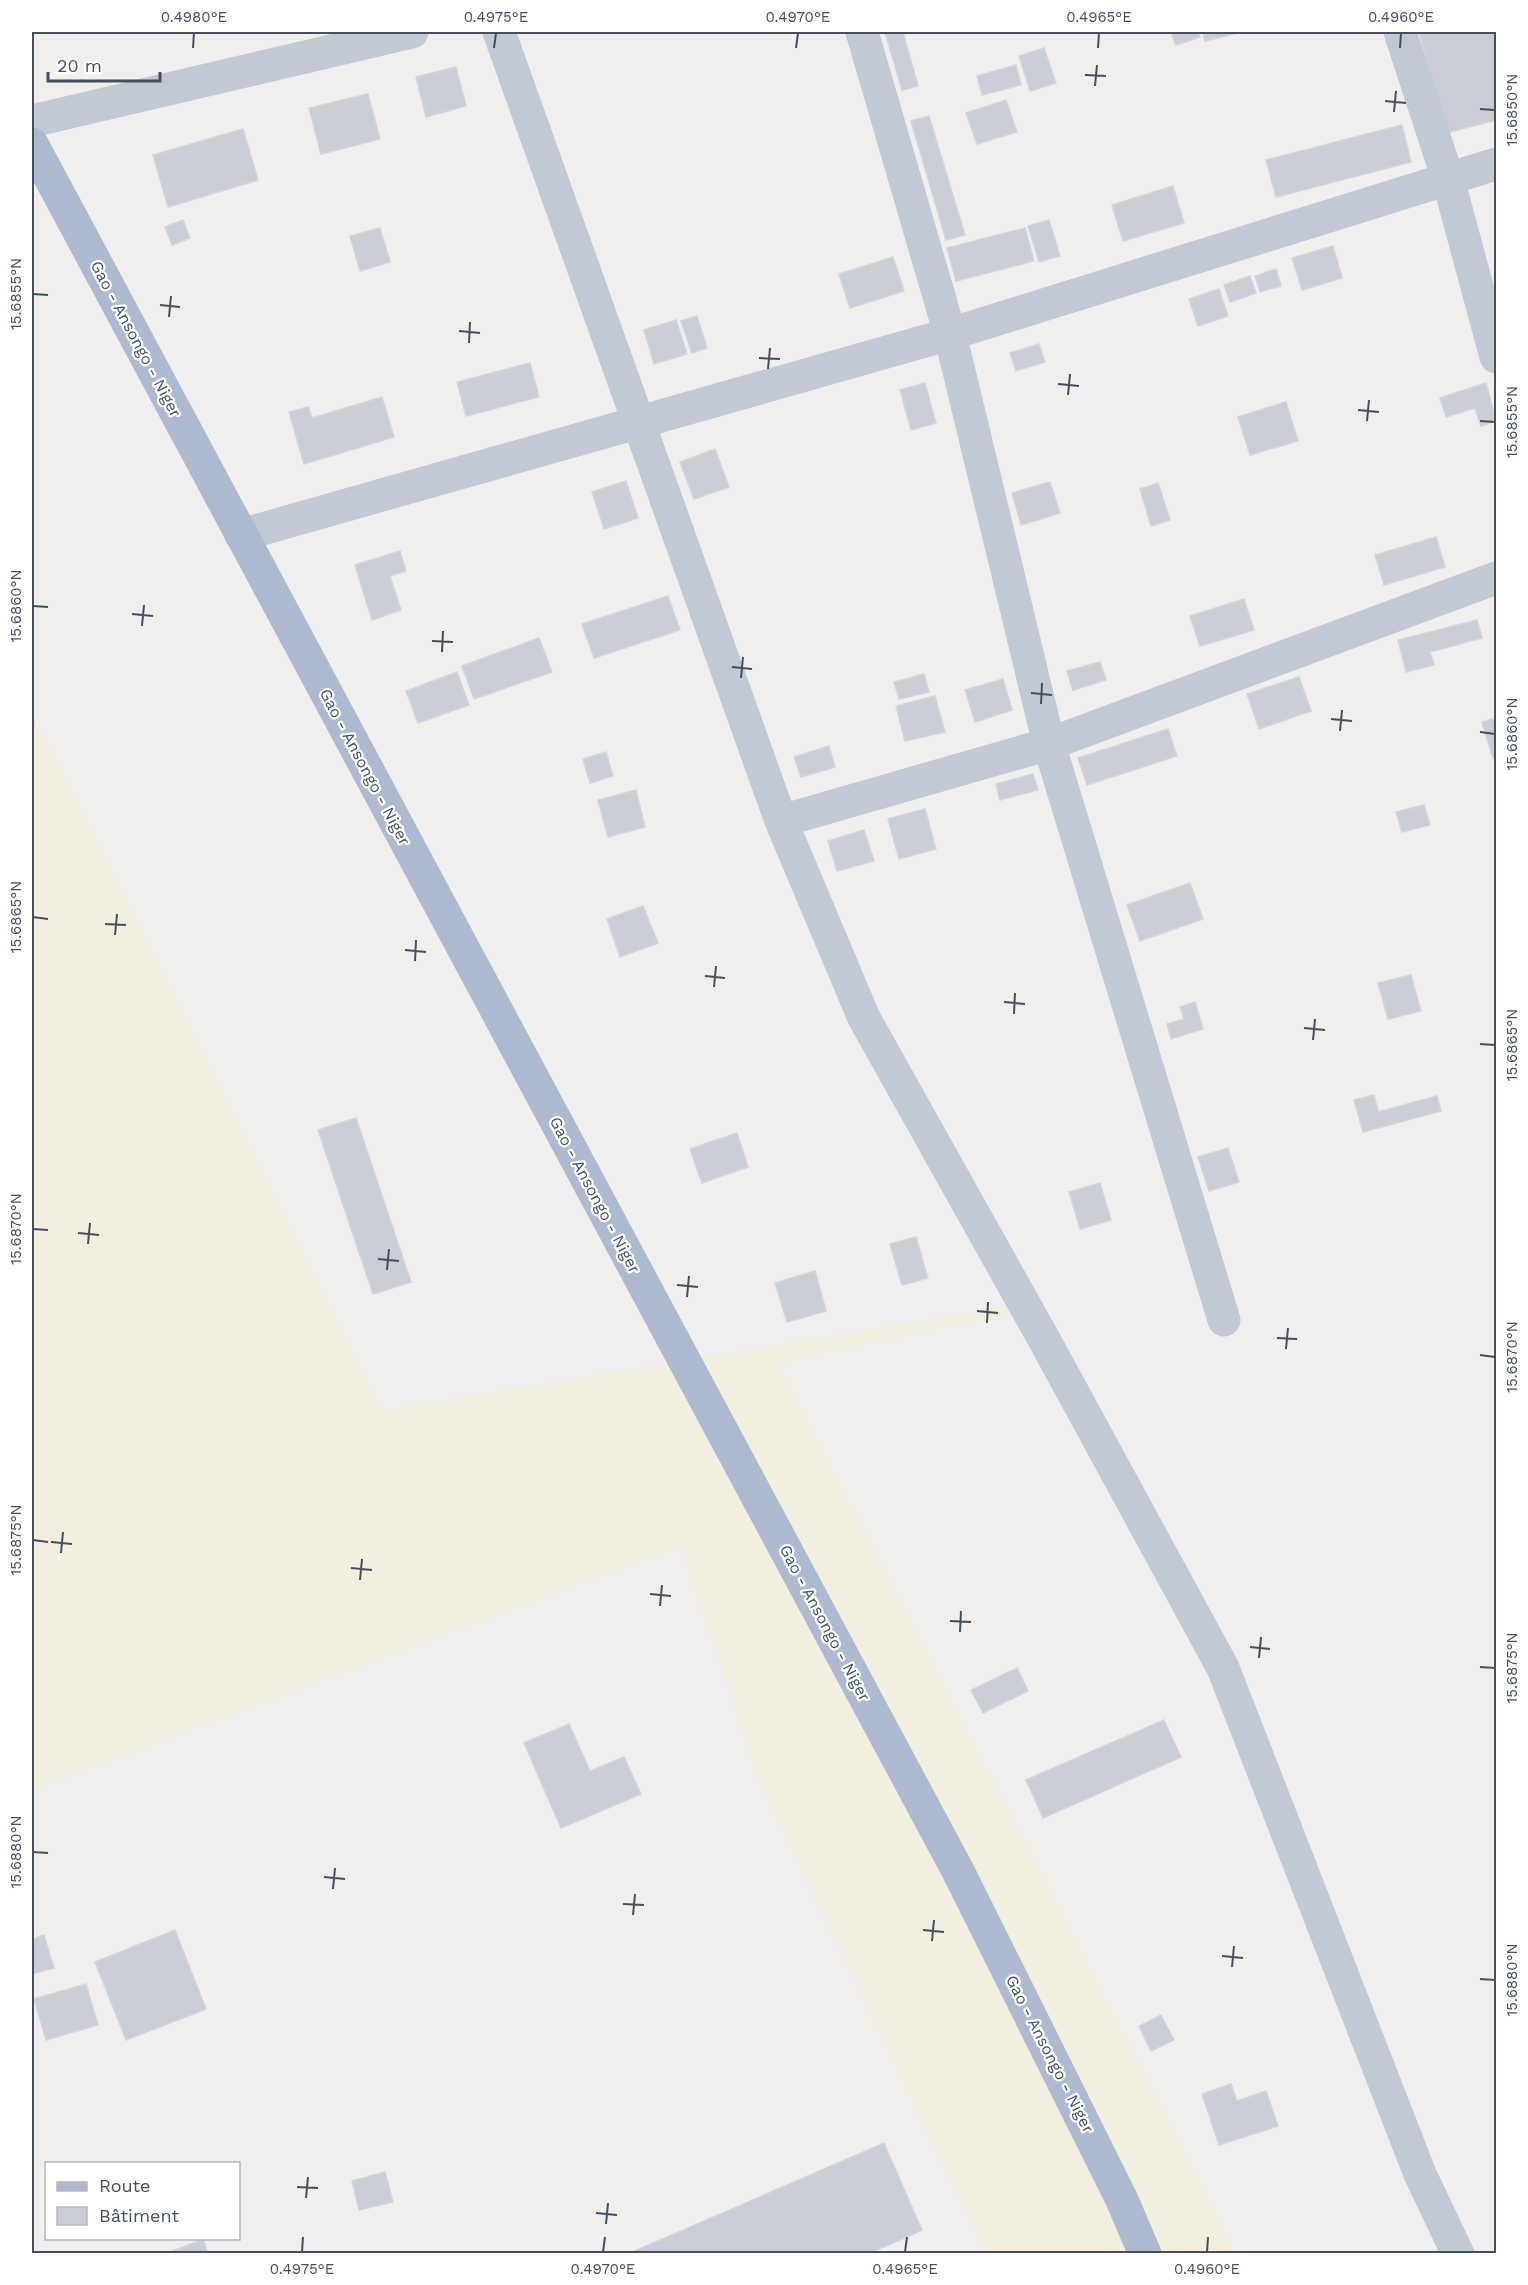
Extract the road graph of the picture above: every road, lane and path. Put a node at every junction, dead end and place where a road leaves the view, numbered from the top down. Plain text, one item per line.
1 (412, 32) edge
2 (499, 32) edge
3 (862, 32) edge
4 (1400, 32) edge
5 (32, 121) edge
6 (32, 144) edge
7 (1497, 164) edge
8 (1448, 179) junction
9 (950, 334) junction
10 (1497, 357) edge
11 (640, 421) junction
12 (241, 535) junction
13 (1497, 578) edge
14 (1049, 744) junction
15 (781, 821) junction
16 (1224, 1320) dead end
17 (1145, 2253) edge
18 (1458, 2253) edge

1 - 5 street
2 - 11 street
3 - 9 street
4 - 8 street
6 - 12 main road, Gao - Ansongo - Niger
7 - 8 street
8 - 9 street
8 - 10 street
9 - 11 street
9 - 14 street
11 - 12 street
11 - 15 street
12 - 17 main road, Gao - Ansongo - Niger
13 - 14 street
14 - 15 street
14 - 16 street
15 - 18 street

